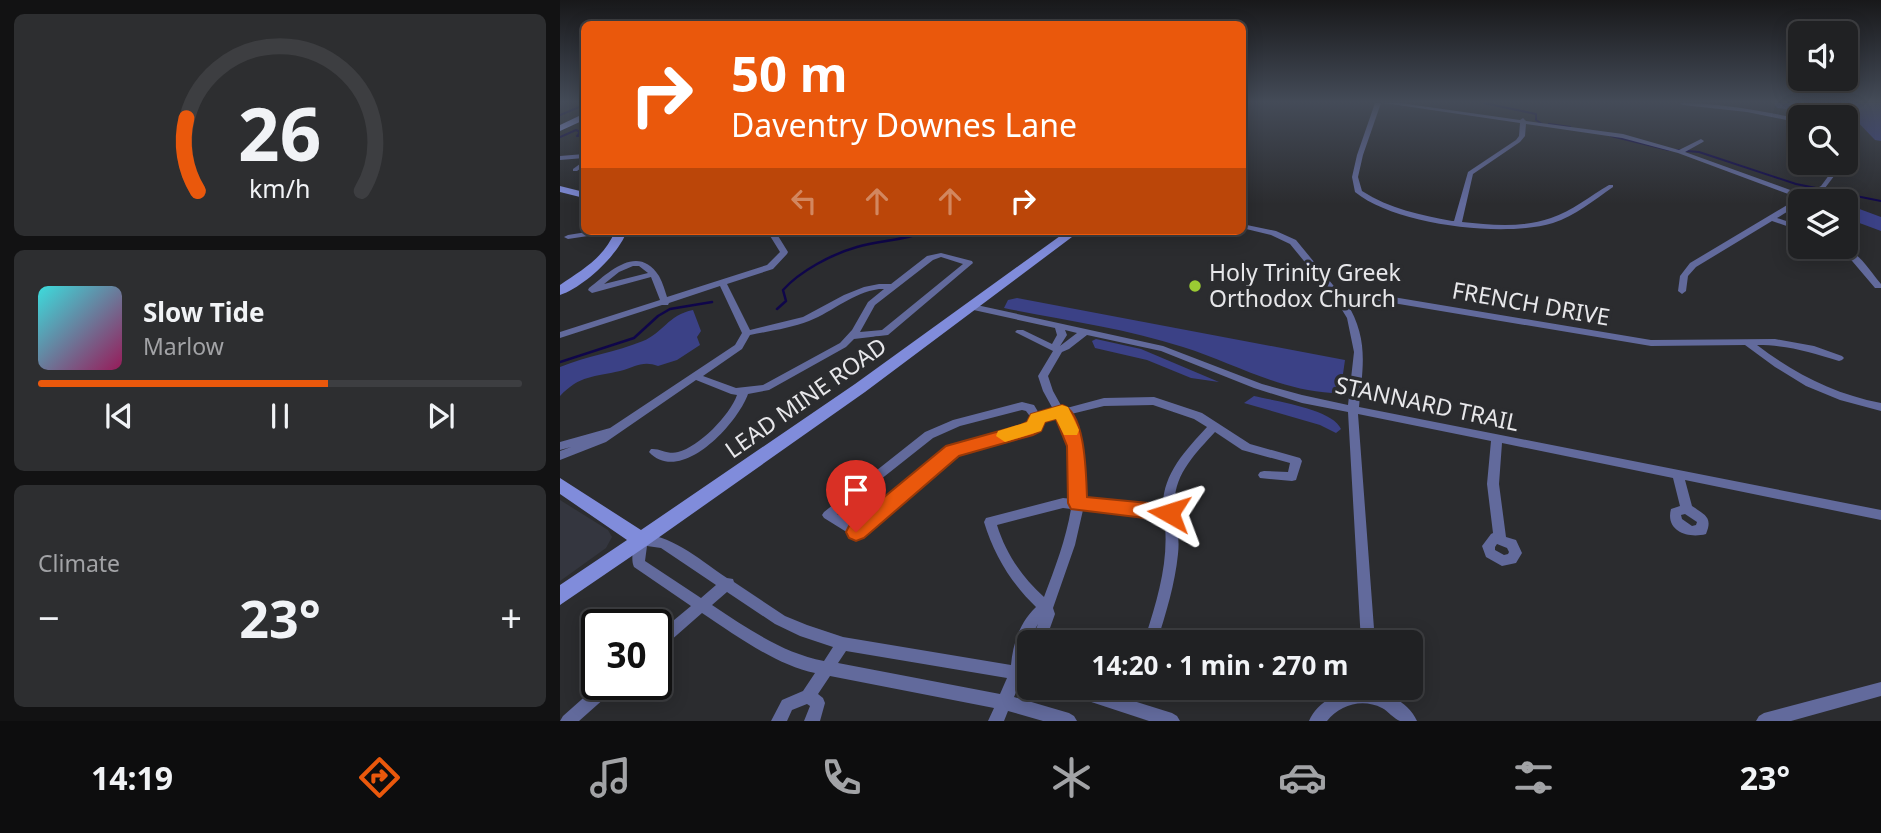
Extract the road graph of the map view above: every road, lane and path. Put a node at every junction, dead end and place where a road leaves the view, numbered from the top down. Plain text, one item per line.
1 (1366, 137) edge
2 (1521, 137) edge
3 (1623, 137) edge
4 (1701, 141) dead end
5 (1680, 152) junction
6 (581, 156) edge
7 (560, 158) edge
8 (581, 165) edge
9 (575, 170) dead end
10 (1832, 175) edge
11 (1611, 186) dead end
12 (560, 189) edge
13 (1820, 189) edge
14 (1788, 192) edge
15 (581, 194) edge
16 (1788, 210) edge
17 (1774, 219) junction
18 (1458, 222) junction
19 (1788, 224) edge
20 (1246, 227) edge
21 (581, 233) edge
22 (583, 235) edge
23 (619, 235) edge
24 (774, 235) edge
25 (1058, 235) edge
26 (1069, 235) edge
27 (564, 238) edge
28 (1855, 259) edge
29 (653, 274) junction
30 (724, 285) junction
31 (1878, 286) dead end
32 (892, 287) junction
33 (560, 291) edge
34 (1682, 291) dead end
35 (1340, 299) junction
36 (665, 303) junction
37 (972, 307) junction
38 (951, 322) junction
39 (1059, 327) junction
40 (1020, 332) dead end
41 (1087, 332) junction
42 (747, 333) junction
43 (560, 335) edge
44 (852, 336) junction
45 (1747, 342) junction
46 (1058, 351) junction
47 (1839, 358) dead end
48 (697, 377) junction
49 (743, 393) junction
50 (1881, 407) edge
51 (1353, 410) junction
52 (1062, 411) junction
53 (1037, 419) junction
54 (1214, 426) junction
55 (612, 432) junction
56 (1497, 440) junction
57 (560, 446) edge
58 (655, 452) dead end
59 (560, 456) edge
60 (1264, 475) dead end
61 (1678, 476) junction
62 (560, 485) edge
63 (1078, 503) junction
64 (1687, 509) dead end
65 (1169, 513) junction
66 (1881, 515) edge
67 (1500, 538) dead end
68 (642, 540) junction
69 (728, 583) junction
70 (560, 596) edge
71 (700, 607) junction
72 (1046, 608) junction
73 (1028, 630) edge
74 (1042, 630) edge
75 (1153, 630) edge
76 (1367, 630) edge
77 (672, 631) edge
78 (844, 644) junction
79 (826, 670) junction
80 (1017, 672) edge
81 (1017, 682) edge
82 (1881, 689) edge
83 (808, 696) junction
84 (592, 700) edge
85 (1106, 700) edge
86 (1337, 700) edge
87 (1384, 700) edge
88 (1004, 702) junction
89 (568, 721) edge
90 (779, 721) edge
91 (812, 721) edge
92 (996, 721) edge
93 (1069, 721) edge
94 (1172, 721) edge
95 (1317, 721) edge
96 (1409, 721) edge
97 (1767, 721) edge

1 - 18 street
2 - 18 street
3 - 5 street
4 - 5 street
5 - 14 street
6 - 7 street
8 - 9 street
10 - 13 street
11 - 18 street
12 - 15 main road
16 - 17 street
17 - 19 street
17 - 34 street
20 - 35 street
21 - 27 street
22 - 27 street
23 - 33 main road
24 - 30 street
25 - 38 main road
26 - 37 main road, LEAD MINE ROAD
28 - 31 street
29 - 29 street
29 - 36 street
30 - 36 street
30 - 42 street
32 - 42 street
32 - 44 street
32 - 44 street
35 - 45 street, FRENCH DRIVE
35 - 51 street
36 - 43 street
37 - 38 main road, LEAD MINE ROAD
37 - 39 street, STANNARD TRAIL
38 - 68 main road, LEAD MINE ROAD
39 - 41 street, STANNARD TRAIL
39 - 46 street
40 - 46 street
41 - 46 street
41 - 51 street, STANNARD TRAIL
42 - 48 street
44 - 49 street
45 - 47 street, FRENCH DRIVE
45 - 50 street
46 - 52 street
48 - 49 street
48 - 55 street
49 - 58 street
51 - 56 street, STANNARD TRAIL
51 - 76 street
52 - 53 street
52 - 54 street
52 - 63 street
53 - 53 street
54 - 60 street
54 - 65 street
55 - 57 street
55 - 59 street
56 - 61 street, STANNARD TRAIL
56 - 67 street
61 - 64 street
61 - 66 street, STANNARD TRAIL
62 - 68 main road
63 - 65 street
63 - 72 street
63 - 72 street
65 - 75 street
68 - 69 street
68 - 70 main road, LEAD MINE ROAD
68 - 71 street
69 - 71 street
69 - 78 street
71 - 77 street
71 - 79 street
72 - 73 street
72 - 74 street
78 - 79 street
78 - 80 street
79 - 83 street
79 - 88 street
81 - 88 street
82 - 97 street
83 - 90 street
83 - 91 street
84 - 89 street
85 - 94 street
86 - 95 street
87 - 96 street
88 - 92 street
88 - 93 street

